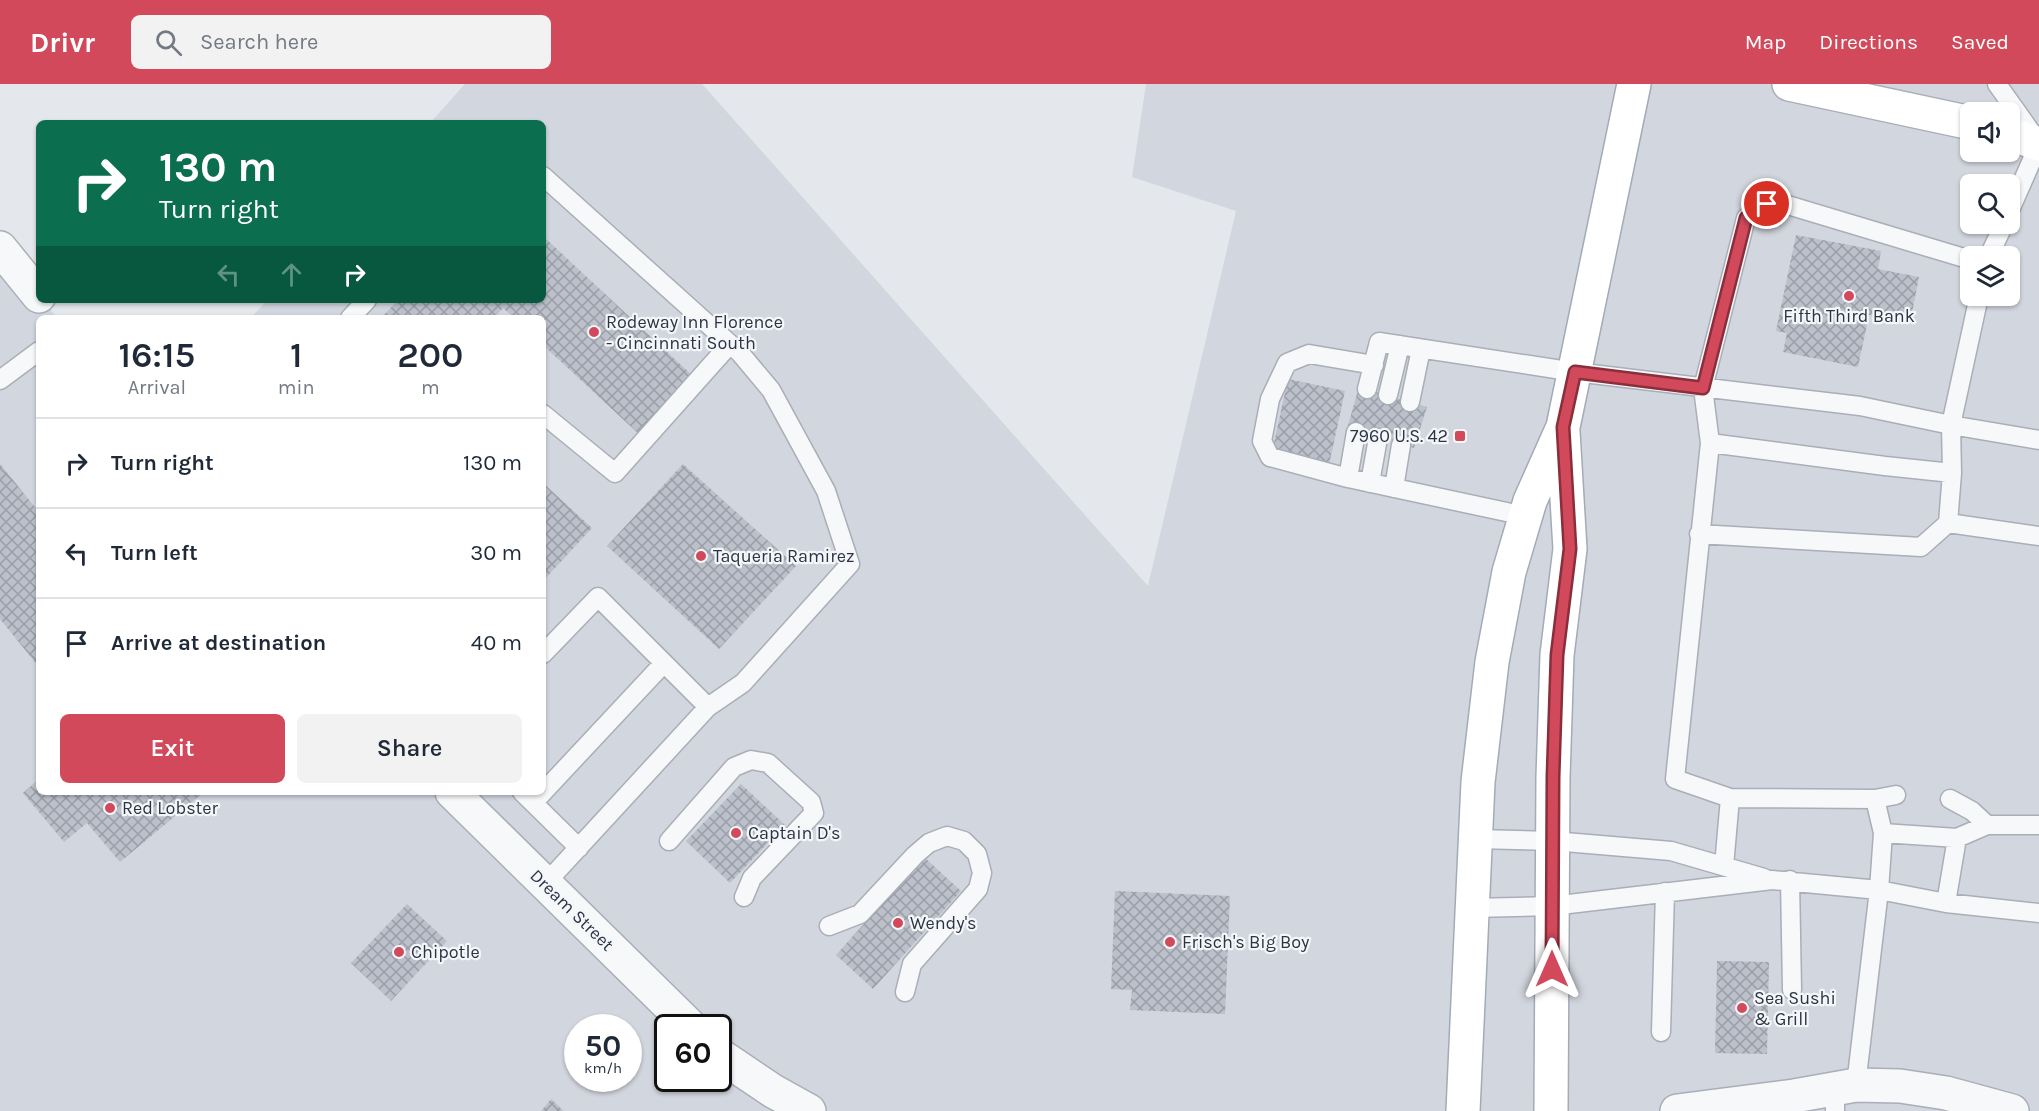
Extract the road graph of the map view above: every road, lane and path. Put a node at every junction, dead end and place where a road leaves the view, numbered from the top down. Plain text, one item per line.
1 (1634, 84) edge
2 (1789, 84) edge
3 (1997, 84) edge
4 (1960, 121) edge
5 (2020, 137) edge
6 (2039, 144) edge
7 (546, 179) edge
8 (2020, 187) edge
9 (0, 248) edge
10 (1960, 257) edge
11 (36, 292) edge
12 (45, 303) edge
13 (364, 303) edge
14 (1977, 306) edge
15 (55, 315) edge
16 (353, 315) edge
17 (730, 344) junction
18 (1401, 345) junction
19 (1421, 349) junction
20 (36, 353) edge
21 (1374, 365) junction
22 (1575, 372) junction
23 (0, 380) edge
24 (1703, 388) junction
25 (1367, 389) dead end
26 (1389, 395) dead end
27 (1410, 402) dead end
28 (546, 416) edge
29 (1951, 425) junction
30 (1563, 427) junction
31 (1356, 432) dead end
32 (1378, 438) dead end
33 (2039, 440) edge
34 (1710, 444) junction
35 (1401, 445) dead end
36 (1952, 473) junction
37 (1348, 478) junction
38 (1370, 483) junction
39 (1394, 488) junction
40 (1525, 516) junction
41 (1948, 523) junction
42 (1699, 534) junction
43 (2039, 536) edge
44 (546, 651) edge
45 (664, 663) junction
46 (708, 706) junction
47 (546, 779) edge
48 (455, 795) edge
49 (1896, 795) dead end
50 (528, 797) edge
51 (1730, 798) junction
52 (1950, 799) dead end
53 (1875, 800) junction
54 (1987, 825) junction
55 (2039, 825) edge
56 (1883, 833) junction
57 (1957, 838) junction
58 (1475, 839) junction
59 (669, 841) dead end
60 (1552, 841) junction
61 (579, 848) junction
62 (1724, 866) junction
63 (1781, 880) junction
64 (544, 884) junction
65 (1879, 890) junction
66 (1665, 892) junction
67 (744, 897) dead end
68 (1946, 903) junction
69 (1552, 906) junction
70 (1472, 908) junction
71 (2039, 913) edge
72 (829, 926) dead end
73 (1792, 990) dead end
74 (905, 992) dead end
75 (678, 1014) edge
76 (1661, 1032) dead end
77 (732, 1063) edge
78 (1842, 1095) edge
79 (809, 1111) edge
80 (1463, 1111) edge
81 (1551, 1111) edge
82 (1677, 1111) edge
83 (2012, 1111) edge

1 - 22 main road
2 - 4 main road
3 - 6 lane
5 - 6 main road
6 - 8 lane
7 - 17 lane
9 - 11 street
10 - 24 lane
12 - 15 street
13 - 16 lane
14 - 29 lane
17 - 28 lane
17 - 46 lane
18 - 19 lane
18 - 21 lane
18 - 26 lane
19 - 22 lane
19 - 27 lane
20 - 23 lane
21 - 25 lane
21 - 37 lane
22 - 24 lane
22 - 30 main road
24 - 29 lane
24 - 34 lane
29 - 33 lane
29 - 36 lane
30 - 40 main road
30 - 60 main road
31 - 37 lane
32 - 38 lane
34 - 36 lane
34 - 42 lane
35 - 39 lane
36 - 41 lane
37 - 38 lane
38 - 39 lane
39 - 40 lane
40 - 58 main road
41 - 42 lane
41 - 43 lane
42 - 51 lane
44 - 45 lane
45 - 46 lane
45 - 47 lane
46 - 61 lane
48 - 64 street, Dream Street
49 - 53 lane
50 - 61 lane
51 - 53 lane
51 - 62 lane
52 - 54 lane
53 - 56 lane
54 - 55 lane
54 - 57 lane
56 - 57 lane
56 - 65 lane
57 - 68 lane
58 - 60 lane
58 - 70 main road
59 - 67 lane
60 - 62 lane
60 - 69 main road
61 - 64 lane
62 - 63 lane
63 - 65 lane
63 - 66 lane
63 - 73 lane
64 - 75 street, Dream Street
65 - 68 lane
65 - 78 lane
66 - 69 lane
66 - 76 lane
68 - 71 lane
69 - 70 lane
69 - 81 main road
70 - 80 main road
72 - 74 lane
77 - 79 street
78 - 82 street
78 - 83 street

